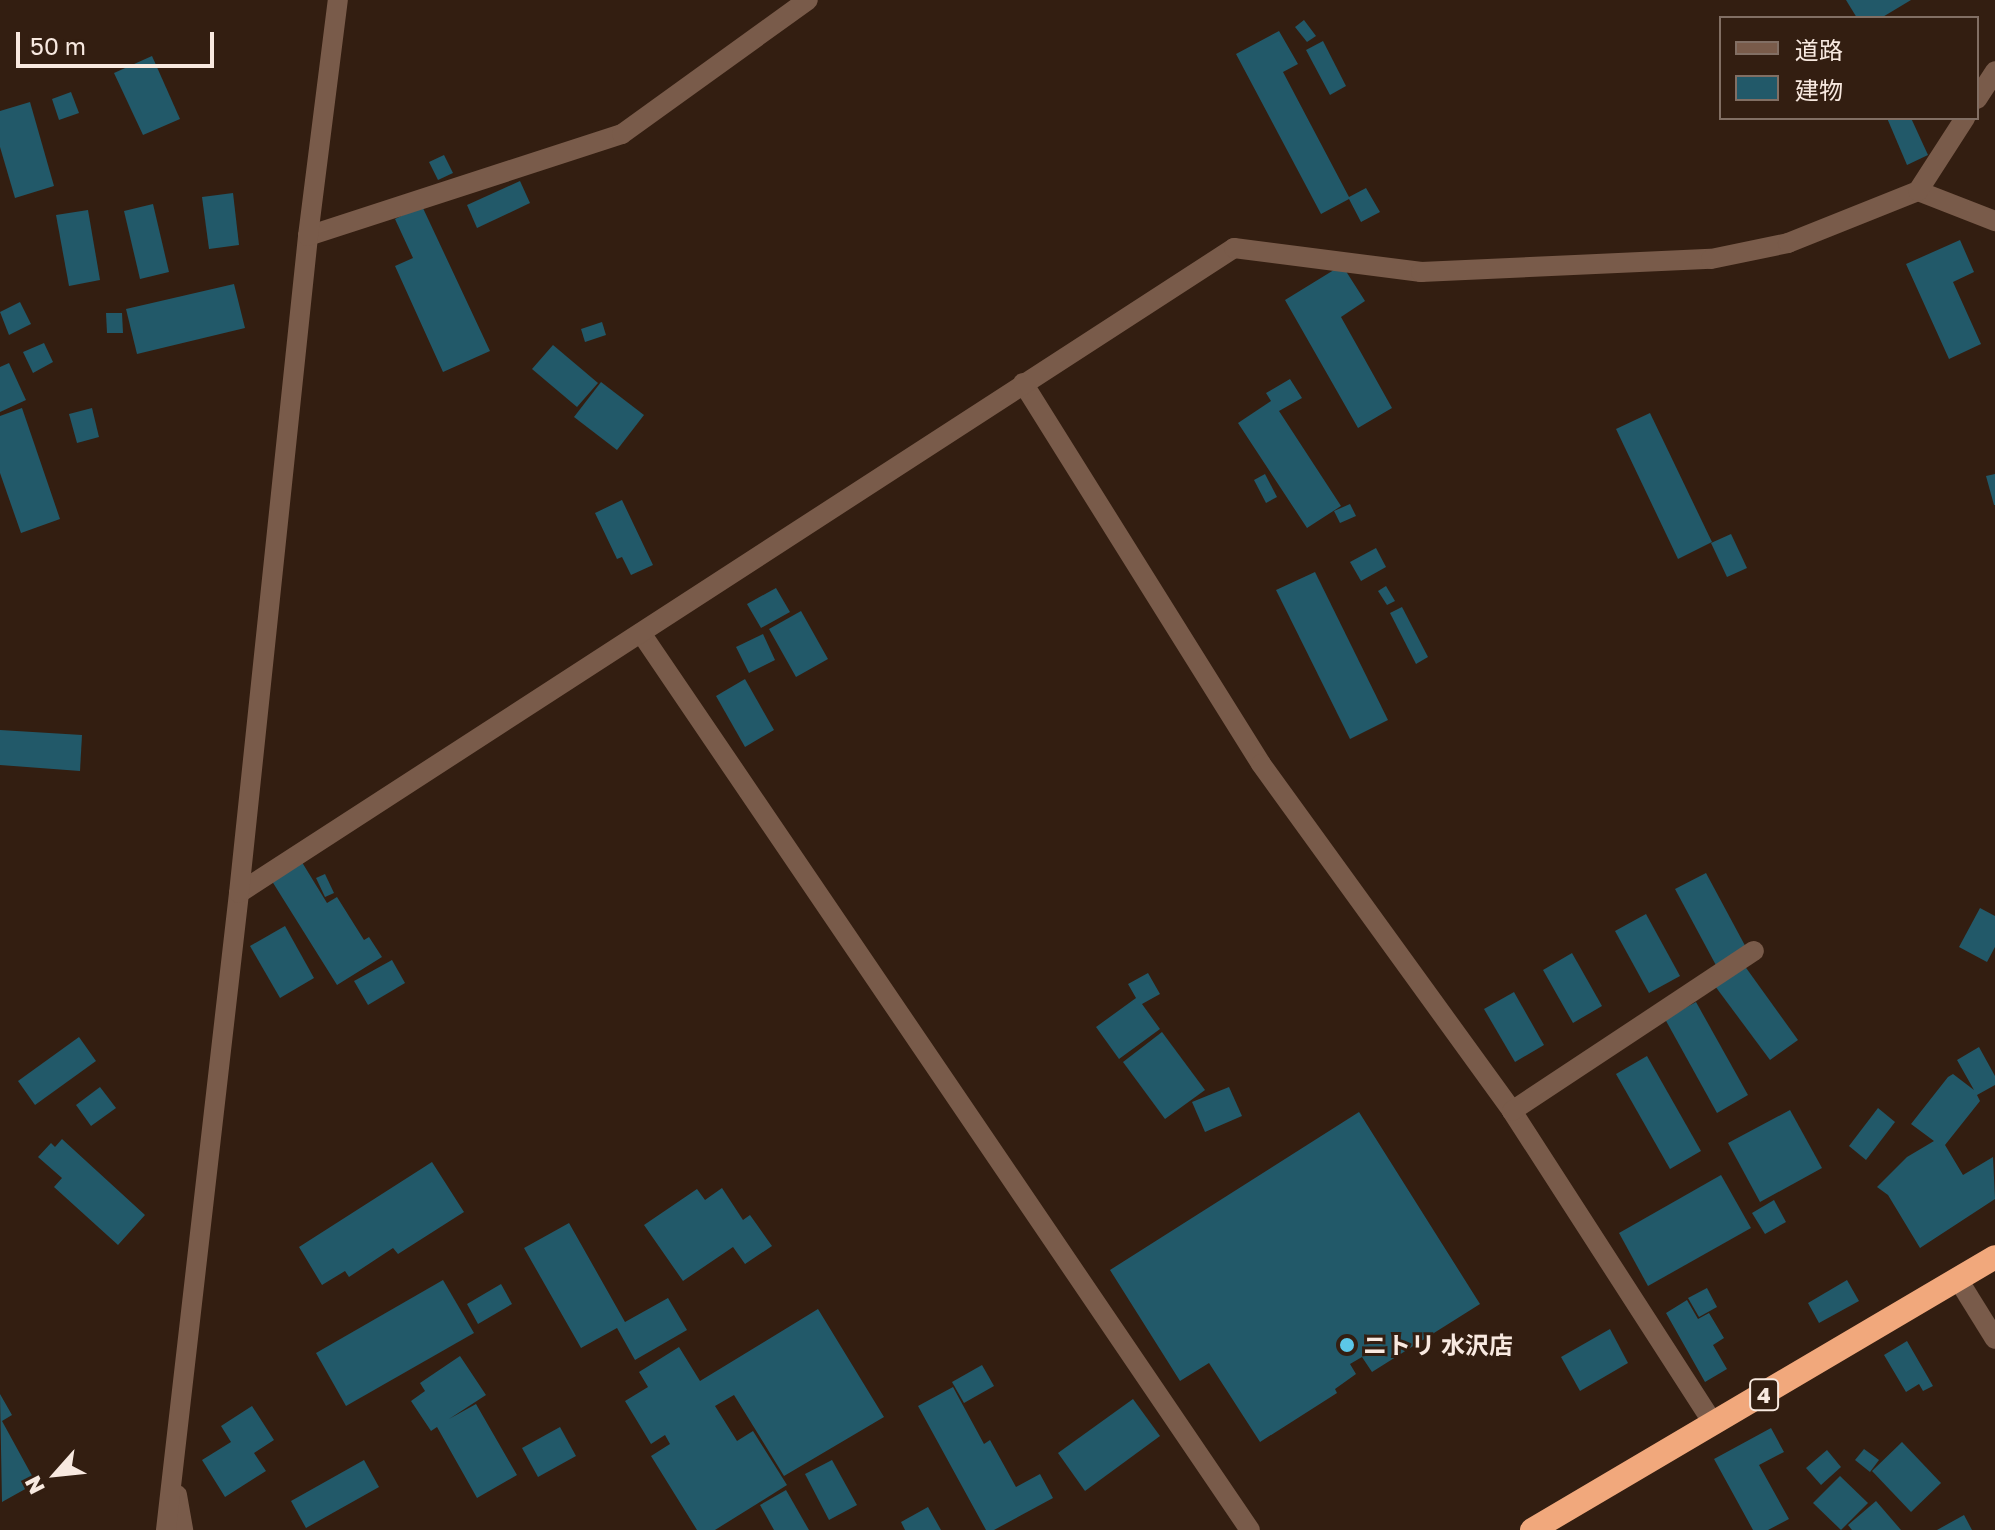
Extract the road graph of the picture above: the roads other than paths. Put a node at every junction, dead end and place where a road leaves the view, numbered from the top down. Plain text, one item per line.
1 (338, 0) edge
2 (808, 0) edge
3 (1995, 71) edge
4 (1979, 96) edge
5 (1964, 120) edge
6 (1918, 191) junction
7 (1995, 221) edge
8 (308, 236) junction
9 (1023, 383) junction
10 (641, 633) junction
11 (239, 893) junction
12 (1754, 951) dead end
13 (1512, 1111) junction
14 (1995, 1257) edge
15 (1959, 1281) junction
16 (1995, 1339) edge
17 (1714, 1424) junction
18 (174, 1480) junction
19 (166, 1530) edge
20 (183, 1530) edge
21 (1250, 1530) edge
22 (1532, 1530) edge

1 - 8 street
2 - 8 street
3 - 4 street
5 - 6 street
6 - 7 street
6 - 9 street
8 - 11 street
9 - 10 street
9 - 13 street
10 - 11 street
10 - 21 street
11 - 18 street
12 - 13 street
13 - 17 street
14 - 15 highway, 4
15 - 16 street
15 - 17 highway, 4
17 - 22 highway, 4
18 - 19 street
18 - 20 street

